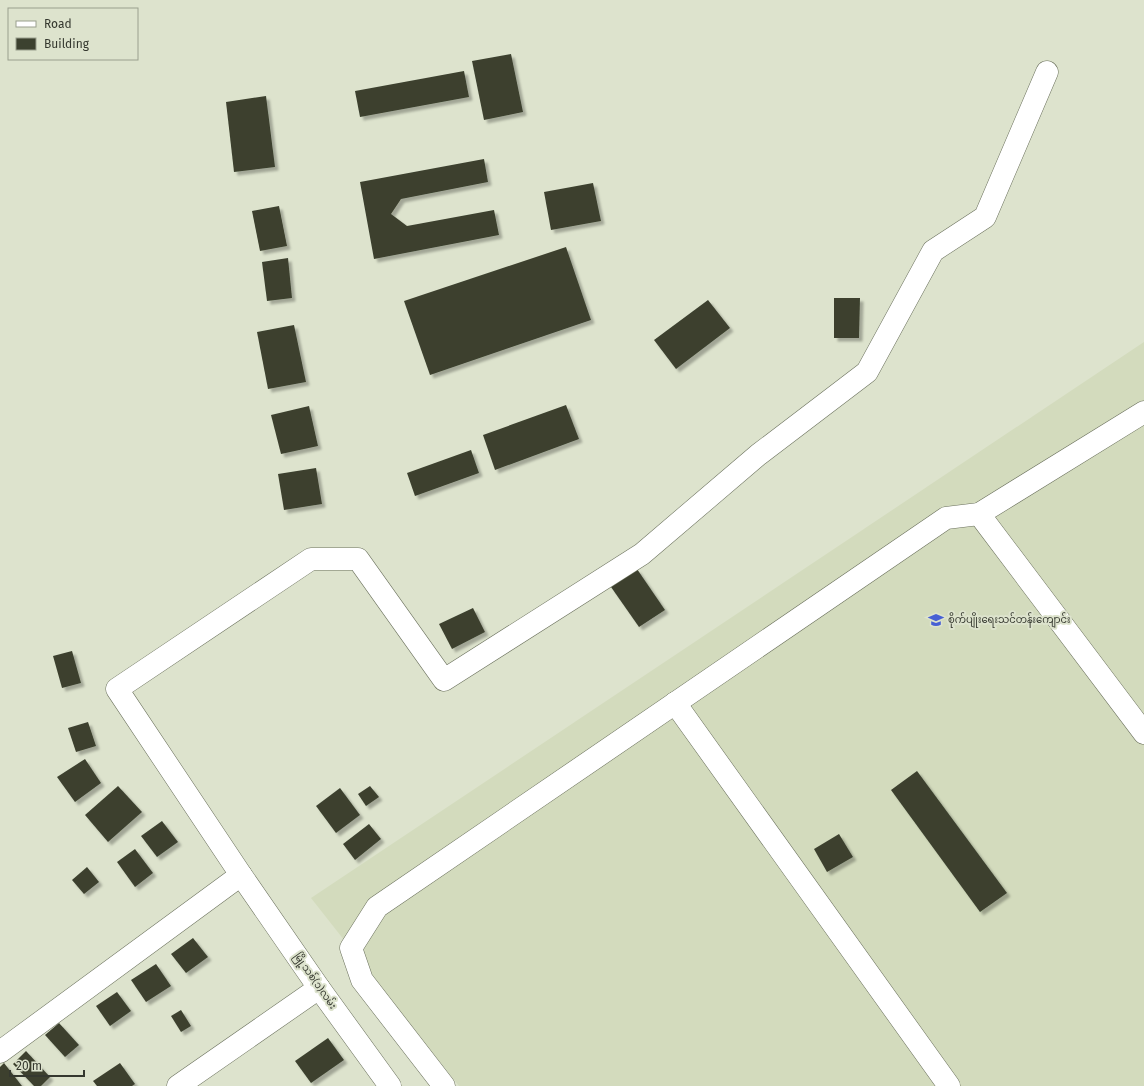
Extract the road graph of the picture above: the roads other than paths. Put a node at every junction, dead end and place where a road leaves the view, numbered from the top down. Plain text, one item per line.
1 (1047, 72) dead end
2 (1144, 412) edge
3 (979, 514) junction
4 (675, 703) junction
5 (1144, 733) edge
6 (241, 875) junction
7 (319, 988) junction
8 (0, 1052) edge
9 (178, 1086) edge
10 (390, 1086) edge
11 (444, 1086) edge
12 (950, 1086) edge

1 - 6 street, မြို့သစ်(၁)လမ်း
2 - 3 street
3 - 4 street
3 - 5 street
4 - 11 street
4 - 12 street
6 - 7 street, မြို့သစ်(၁)လမ်း
6 - 8 street
7 - 9 street
7 - 10 street, မြို့သစ်(၁)လမ်း

